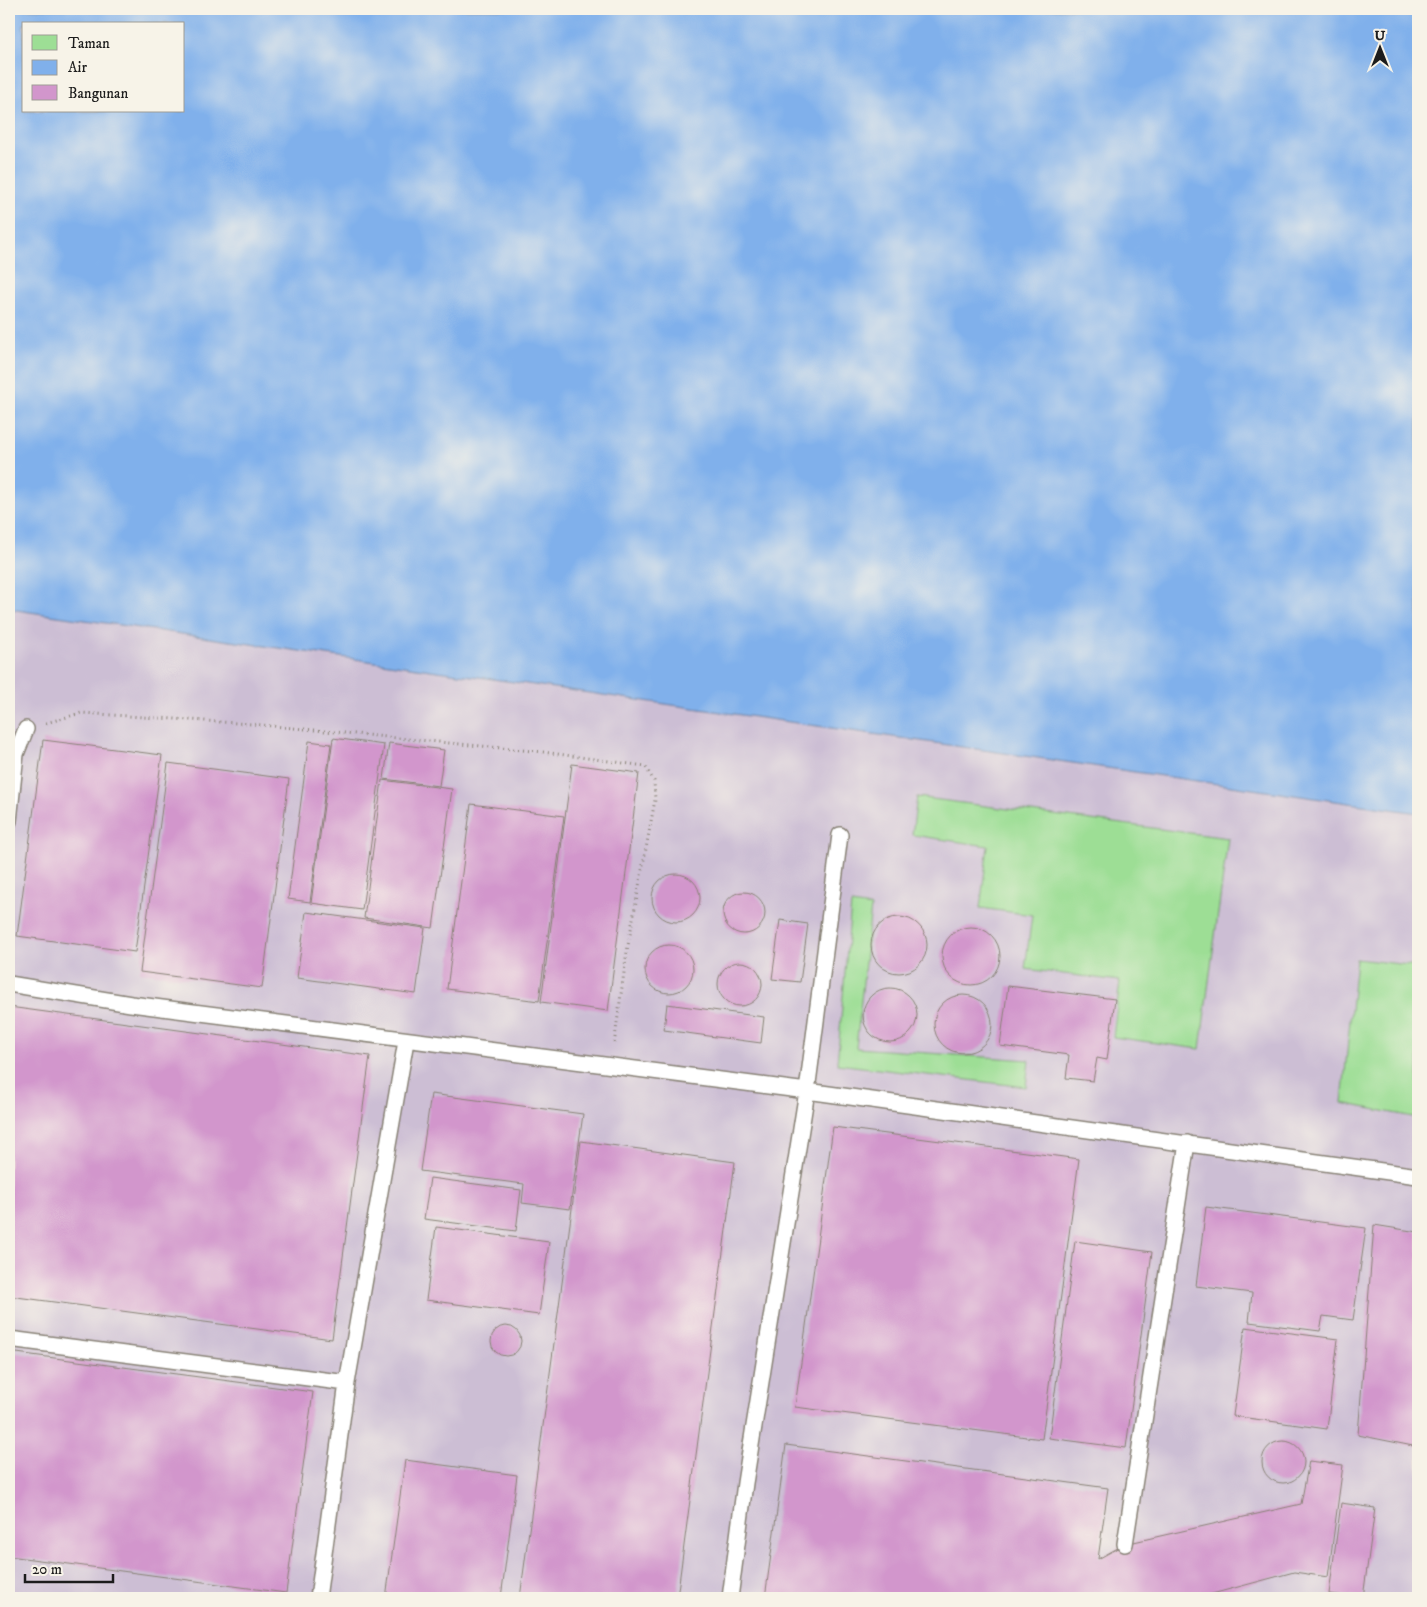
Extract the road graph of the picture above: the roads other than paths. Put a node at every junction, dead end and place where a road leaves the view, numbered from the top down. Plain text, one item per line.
1 (26, 729) road end
2 (9, 821) edge
3 (840, 835) dead end
4 (9, 984) edge
5 (406, 1040) junction
6 (807, 1091) junction
7 (1187, 1143) junction
8 (1418, 1176) edge
9 (9, 1339) edge
10 (347, 1384) junction
11 (1125, 1544) dead end
12 (318, 1598) edge
13 (730, 1598) edge

1 - 2 lane
3 - 6 lane
4 - 5 lane
5 - 6 lane
5 - 10 lane
6 - 7 lane
6 - 13 lane
7 - 8 lane
7 - 11 lane
9 - 10 lane
10 - 12 lane

